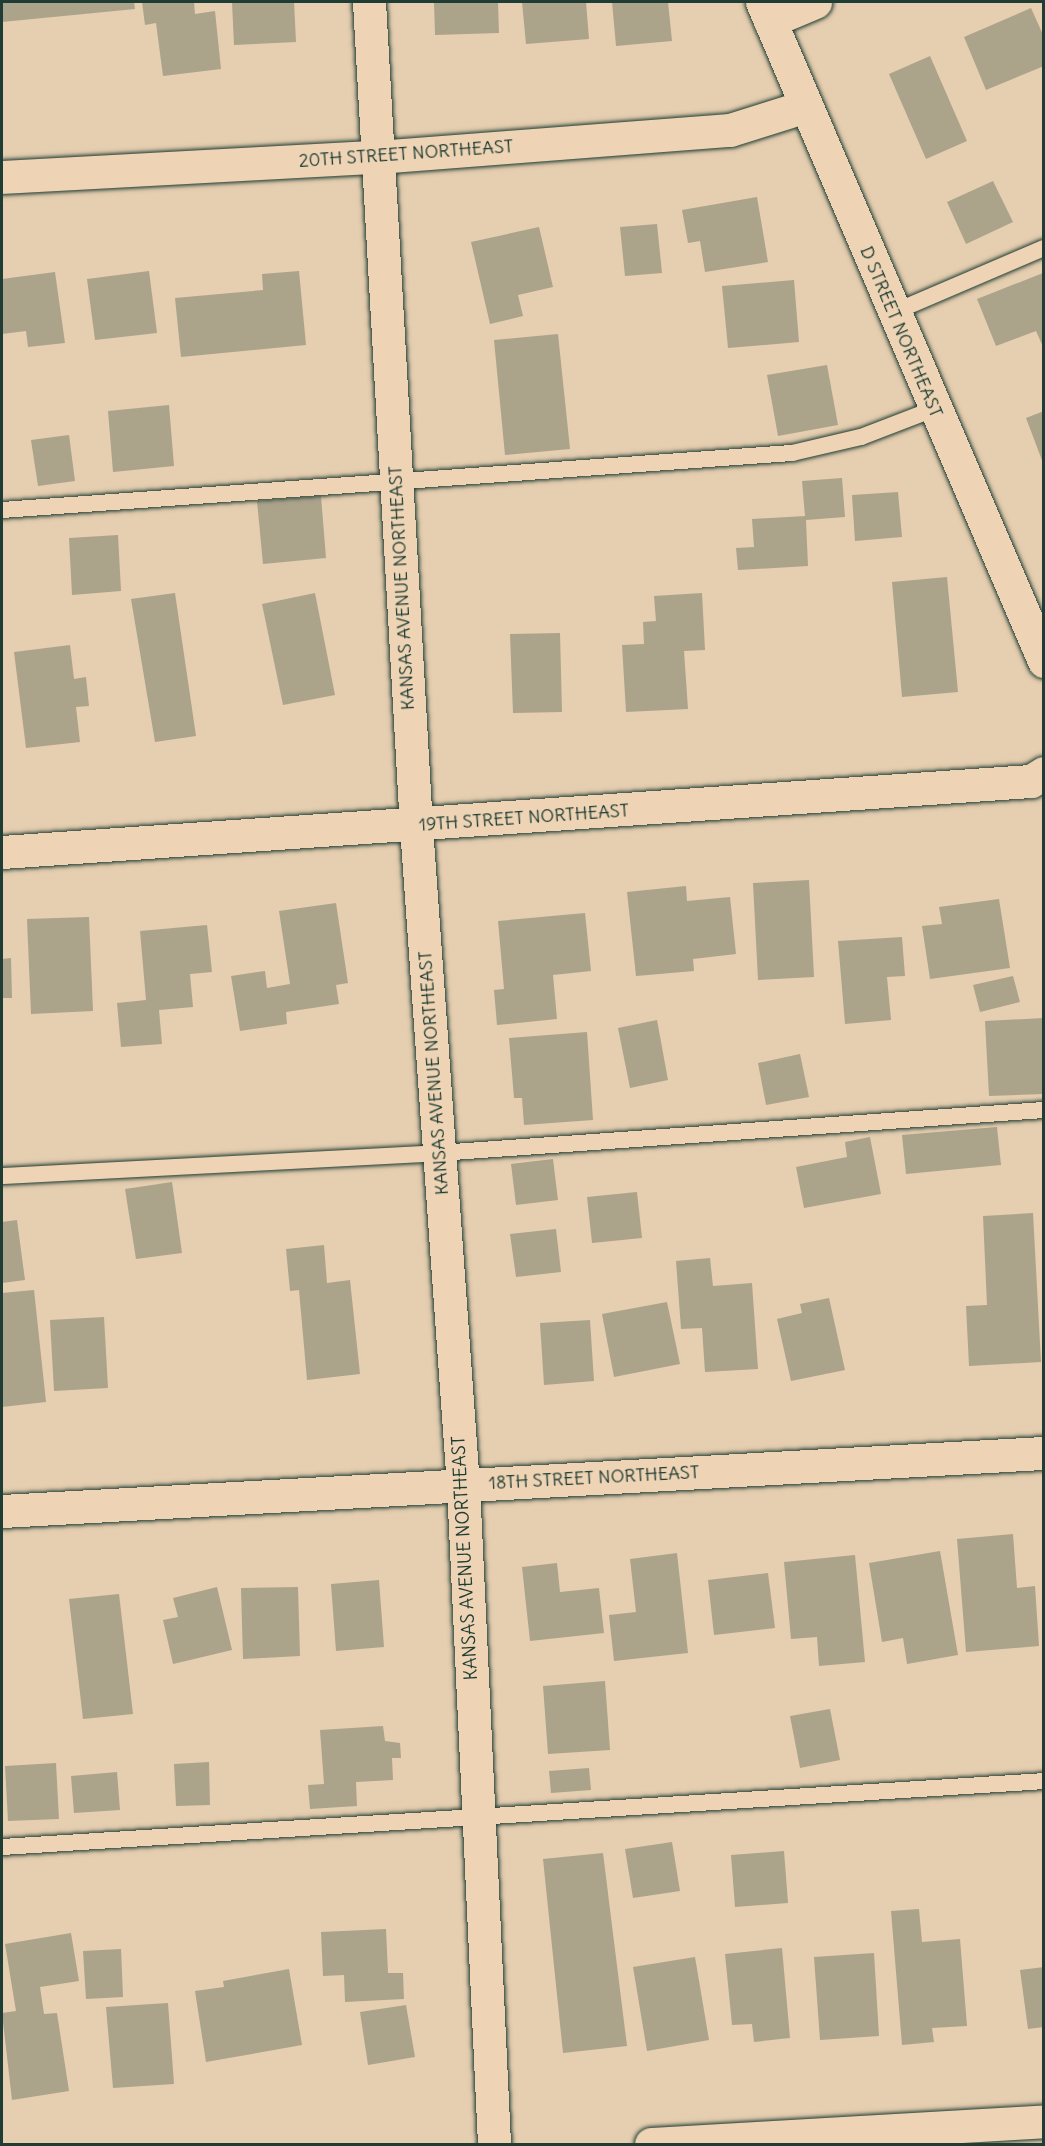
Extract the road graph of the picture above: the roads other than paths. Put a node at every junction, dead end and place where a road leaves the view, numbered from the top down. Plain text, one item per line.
1 (369, 2) edge
2 (815, 2) edge
3 (766, 11) edge
4 (806, 106) junction
5 (377, 157) junction
6 (2, 177) edge
7 (1044, 248) edge
8 (892, 313) junction
9 (934, 409) junction
10 (396, 484) junction
11 (2, 510) edge
12 (1034, 610) edge
13 (1044, 661) edge
14 (1044, 773) edge
15 (416, 826) junction
16 (2, 852) edge
17 (1044, 1110) edge
18 (439, 1153) junction
19 (2, 1176) edge
20 (1044, 1453) edge
21 (463, 1486) junction
22 (2, 1511) edge
23 (1044, 1781) edge
24 (477, 1817) junction
25 (2, 1847) edge
26 (1044, 2121) edge
27 (494, 2145) edge
28 (651, 2145) edge

1 - 5 street, KANSAS AVENUE NORTHEAST
2 - 3 street
3 - 4 street, D STREET NORTHEAST
4 - 5 street, 20TH STREET NORTHEAST
4 - 8 street, D STREET NORTHEAST
5 - 6 street, 20TH STREET NORTHEAST
5 - 10 street, KANSAS AVENUE NORTHEAST
7 - 8 lane
8 - 9 street, D STREET NORTHEAST
9 - 10 lane
9 - 12 street, D STREET NORTHEAST
10 - 11 lane
10 - 15 street, KANSAS AVENUE NORTHEAST
12 - 13 street, D STREET NORTHEAST
14 - 15 street, 19TH STREET NORTHEAST
15 - 16 street, 19TH STREET NORTHEAST
15 - 18 street, KANSAS AVENUE NORTHEAST
17 - 18 lane
18 - 19 lane
18 - 21 street, KANSAS AVENUE NORTHEAST
20 - 21 street, 18TH STREET NORTHEAST
21 - 22 street, 18TH STREET NORTHEAST
21 - 24 street, KANSAS AVENUE NORTHEAST
23 - 24 lane
24 - 25 lane
24 - 27 street, KANSAS AVENUE NORTHEAST
26 - 28 street

